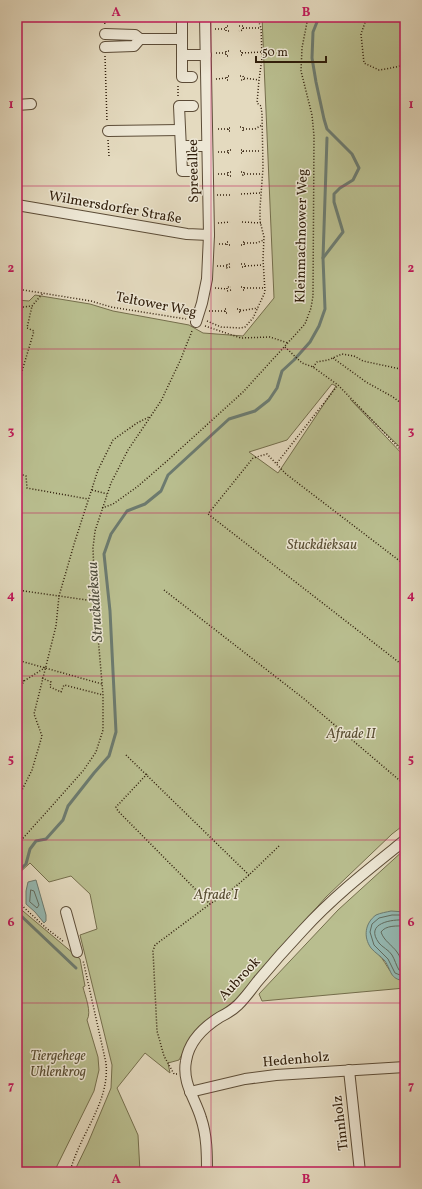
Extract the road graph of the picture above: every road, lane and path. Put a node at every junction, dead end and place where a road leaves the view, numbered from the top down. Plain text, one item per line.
1 (182, 17) edge
2 (205, 17) edge
3 (257, 17) edge
4 (308, 17) edge
5 (367, 17) edge
6 (228, 26) dead end
7 (239, 26) dead end
8 (243, 28) junction
9 (262, 28) junction
10 (239, 30) dead end
11 (229, 31) dead end
12 (105, 34) dead end
13 (181, 39) junction
14 (140, 40) junction
15 (105, 48) dead end
16 (229, 51) dead end
17 (240, 51) dead end
18 (262, 52) junction
19 (242, 53) junction
20 (182, 55) junction
21 (206, 55) junction
22 (240, 55) dead end
23 (229, 56) dead end
24 (405, 65) edge
25 (229, 76) dead end
26 (240, 76) dead end
27 (187, 77) joint
28 (244, 78) junction
29 (230, 80) dead end
30 (240, 80) dead end
31 (259, 80) junction
32 (106, 89) dead end
33 (106, 94) dead end
34 (31, 104) dead end
35 (17, 105) edge
36 (179, 106) junction
37 (193, 106) dead end
38 (262, 125) junction
39 (240, 127) dead end
40 (230, 128) dead end
41 (243, 129) junction
42 (180, 130) junction
43 (108, 131) dead end
44 (230, 131) dead end
45 (240, 131) dead end
46 (181, 146) junction
47 (207, 146) junction
48 (231, 150) dead end
49 (241, 150) dead end
50 (262, 151) junction
51 (243, 152) junction
52 (231, 153) dead end
53 (241, 153) dead end
54 (191, 171) dead end
55 (231, 172) dead end
56 (241, 172) dead end
57 (244, 174) junction
58 (262, 174) junction
59 (241, 175) dead end
60 (231, 176) dead end
61 (260, 193) junction
62 (242, 194) dead end
63 (208, 195) junction
64 (232, 195) dead end
65 (17, 205) edge
66 (242, 222) dead end
67 (261, 223) junction
68 (209, 235) junction
69 (264, 240) junction
70 (230, 242) dead end
71 (241, 242) dead end
72 (244, 243) junction
73 (230, 245) dead end
74 (241, 245) dead end
75 (230, 264) dead end
76 (241, 264) dead end
77 (263, 265) junction
78 (245, 266) junction
79 (230, 267) dead end
80 (241, 267) dead end
81 (231, 287) dead end
82 (241, 287) dead end
83 (244, 288) junction
84 (265, 288) junction
85 (17, 290) edge
86 (231, 290) dead end
87 (241, 290) dead end
88 (43, 293) junction
89 (17, 306) edge
90 (32, 306) junction
91 (258, 308) junction
92 (200, 309) junction
93 (227, 309) dead end
94 (237, 309) dead end
95 (225, 311) junction
96 (240, 311) junction
97 (237, 312) dead end
98 (227, 313) dead end
99 (196, 322) junction
100 (213, 324) dead end
101 (288, 343) junction
102 (285, 347) junction
103 (333, 358) junction
104 (313, 368) junction
105 (405, 370) edge
106 (338, 385) junction
107 (17, 388) edge
108 (405, 406) edge
109 (151, 416) junction
110 (405, 454) edge
111 (276, 464) junction
112 (17, 473) edge
113 (92, 490) junction
114 (107, 494) junction
115 (88, 499) junction
116 (102, 508) junction
117 (405, 565) edge
118 (17, 590) edge
119 (164, 590) dead end
120 (59, 596) junction
121 (95, 602) junction
122 (17, 660) edge
123 (46, 667) junction
124 (405, 667) edge
125 (42, 678) junction
126 (17, 679) edge
127 (24, 681) junction
128 (102, 684) junction
129 (17, 694) edge
130 (103, 695) junction
131 (126, 754) dead end
132 (147, 774) junction
133 (405, 785) edge
134 (17, 800) edge
135 (405, 840) edge
136 (17, 845) edge
137 (279, 846) dead end
138 (250, 875) junction
139 (17, 900) edge
140 (210, 904) junction
141 (66, 912) dead end
142 (77, 952) junction
143 (405, 1067) edge
144 (348, 1070) junction
145 (185, 1074) junction
146 (190, 1092) junction
147 (70, 1172) edge
148 (207, 1172) edge
149 (360, 1172) edge

1 - 13 street
2 - 21 street, Spreeallee
3 - 9 path
4 - 101 path, Kleinmachnower Weg
5 - 24 path
6 - 11 path
7 - 8 path
8 - 9 path
8 - 10 path
9 - 18 path
12 - 14 street
13 - 14 street
13 - 20 street
14 - 15 street
16 - 23 path
17 - 19 path
18 - 19 path
18 - 31 path
19 - 22 path
20 - 21 street
20 - 27 street
21 - 47 street, Spreeallee
25 - 29 path
26 - 28 path
27 - 36 path
28 - 30 path
28 - 31 path
31 - 38 path
32 - 33 path
34 - 35 street
36 - 37 street
36 - 42 street
38 - 41 path
38 - 50 path
39 - 41 path
40 - 44 path
41 - 45 path
42 - 43 street
42 - 46 street
46 - 47 street
46 - 54 street
47 - 63 street, Spreeallee
48 - 52 path
49 - 51 path
50 - 51 path
50 - 58 path
51 - 53 path
55 - 60 path
56 - 57 path
57 - 58 path
57 - 59 path
58 - 61 path
61 - 62 path
61 - 67 path
63 - 64 path
63 - 68 street, Spreeallee
65 - 68 street, Wilmersdorfer Straße
66 - 67 path
67 - 69 path
68 - 92 street, Spreeallee
69 - 72 path
69 - 77 path
70 - 73 path
71 - 72 path
72 - 74 path
75 - 79 path
76 - 78 path
77 - 78 path
77 - 84 path
78 - 80 path
81 - 86 path
82 - 83 path
83 - 84 path
83 - 87 path
84 - 91 path
85 - 88 path, Teltower Weg
88 - 90 path
88 - 99 path, Teltower Weg
89 - 90 path
90 - 107 path
91 - 96 path
91 - 100 path
92 - 95 path
92 - 99 street, Spreeallee
93 - 95 path
94 - 96 path
95 - 98 path
96 - 97 path
99 - 101 path, Teltower Weg
99 - 109 path
101 - 102 path, Kleinmachnower Weg
102 - 104 path
102 - 116 path, Kleinmachnower Weg
103 - 104 path
103 - 105 path
103 - 108 path
104 - 106 path
106 - 110 path
106 - 111 path
109 - 113 path
109 - 114 path
111 - 117 path
111 - 124 path
112 - 115 path
113 - 114 path
113 - 115 path
114 - 116 path
115 - 120 path
116 - 121 path
118 - 120 path
119 - 133 path
120 - 121 path
120 - 123 path
121 - 128 path
122 - 123 path
123 - 125 path
123 - 127 path
123 - 128 path
125 - 130 path
125 - 134 path
126 - 127 path
127 - 129 path
128 - 130 path
130 - 136 path
131 - 132 path
132 - 138 path
132 - 140 path
135 - 145 street, Aubrook
137 - 138 path
138 - 140 path
139 - 142 path
140 - 145 path
141 - 142 street
142 - 147 path
143 - 144 street, Hedenholz
144 - 146 street, Hedenholz
144 - 149 street, Tinnholz
145 - 146 street, Aubrook
146 - 148 street, Aubrook

